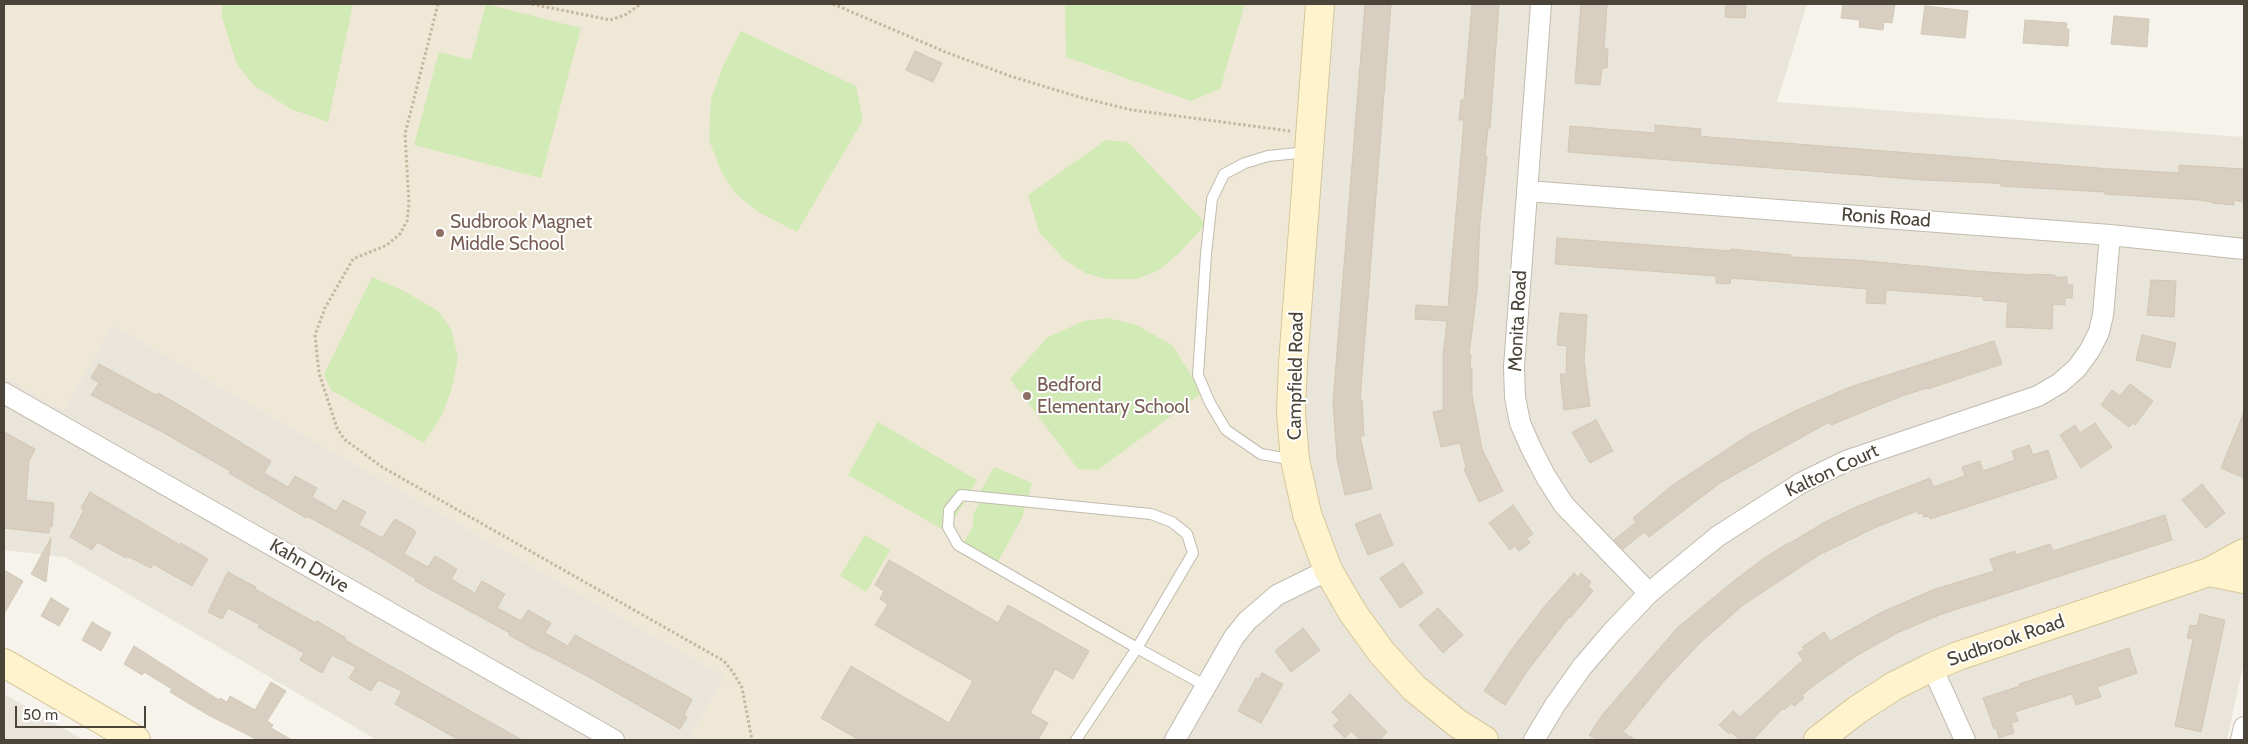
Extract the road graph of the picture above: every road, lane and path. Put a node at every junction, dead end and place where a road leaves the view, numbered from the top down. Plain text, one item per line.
1 (438, 4) edge
2 (532, 4) edge
3 (641, 4) edge
4 (833, 4) edge
5 (1320, 4) edge
6 (1541, 4) edge
7 (1310, 143) junction
8 (1527, 191) junction
9 (2110, 235) junction
10 (2244, 249) edge
11 (4, 393) edge
12 (1295, 460) junction
13 (2244, 553) edge
14 (1328, 570) junction
15 (2209, 572) junction
16 (2244, 579) edge
17 (1649, 593) junction
18 (1137, 648) junction
19 (4, 663) edge
20 (1932, 667) junction
21 (1206, 686) junction
22 (2244, 727) edge
23 (136, 740) edge
24 (614, 740) edge
25 (752, 740) edge
26 (1076, 740) edge
27 (1175, 740) edge
28 (1484, 740) edge
29 (1534, 740) edge
30 (1818, 740) edge
31 (1965, 740) edge
32 (2241, 740) edge

1 - 25 path
2 - 3 path
4 - 7 path
5 - 7 street, Campfield Road
6 - 8 street, Monita Road
7 - 12 street, Campfield Road
7 - 12 lane
8 - 9 street, Ronis Road
8 - 17 street, Monita Road
9 - 10 street, Ronis Road
9 - 17 street, Kalton Court
11 - 24 street, Kahn Drive
12 - 14 street, Campfield Road
13 - 15 street, Sudbrook Road
14 - 21 street
14 - 28 street, Campfield Road
15 - 16 street, Sudbrook Road
15 - 20 street, Sudbrook Road
17 - 29 street, Kalton Court
18 - 18 lane
18 - 21 lane
18 - 26 lane
19 - 23 street
20 - 30 street, Sudbrook Road
20 - 31 street
21 - 27 street
22 - 32 street

